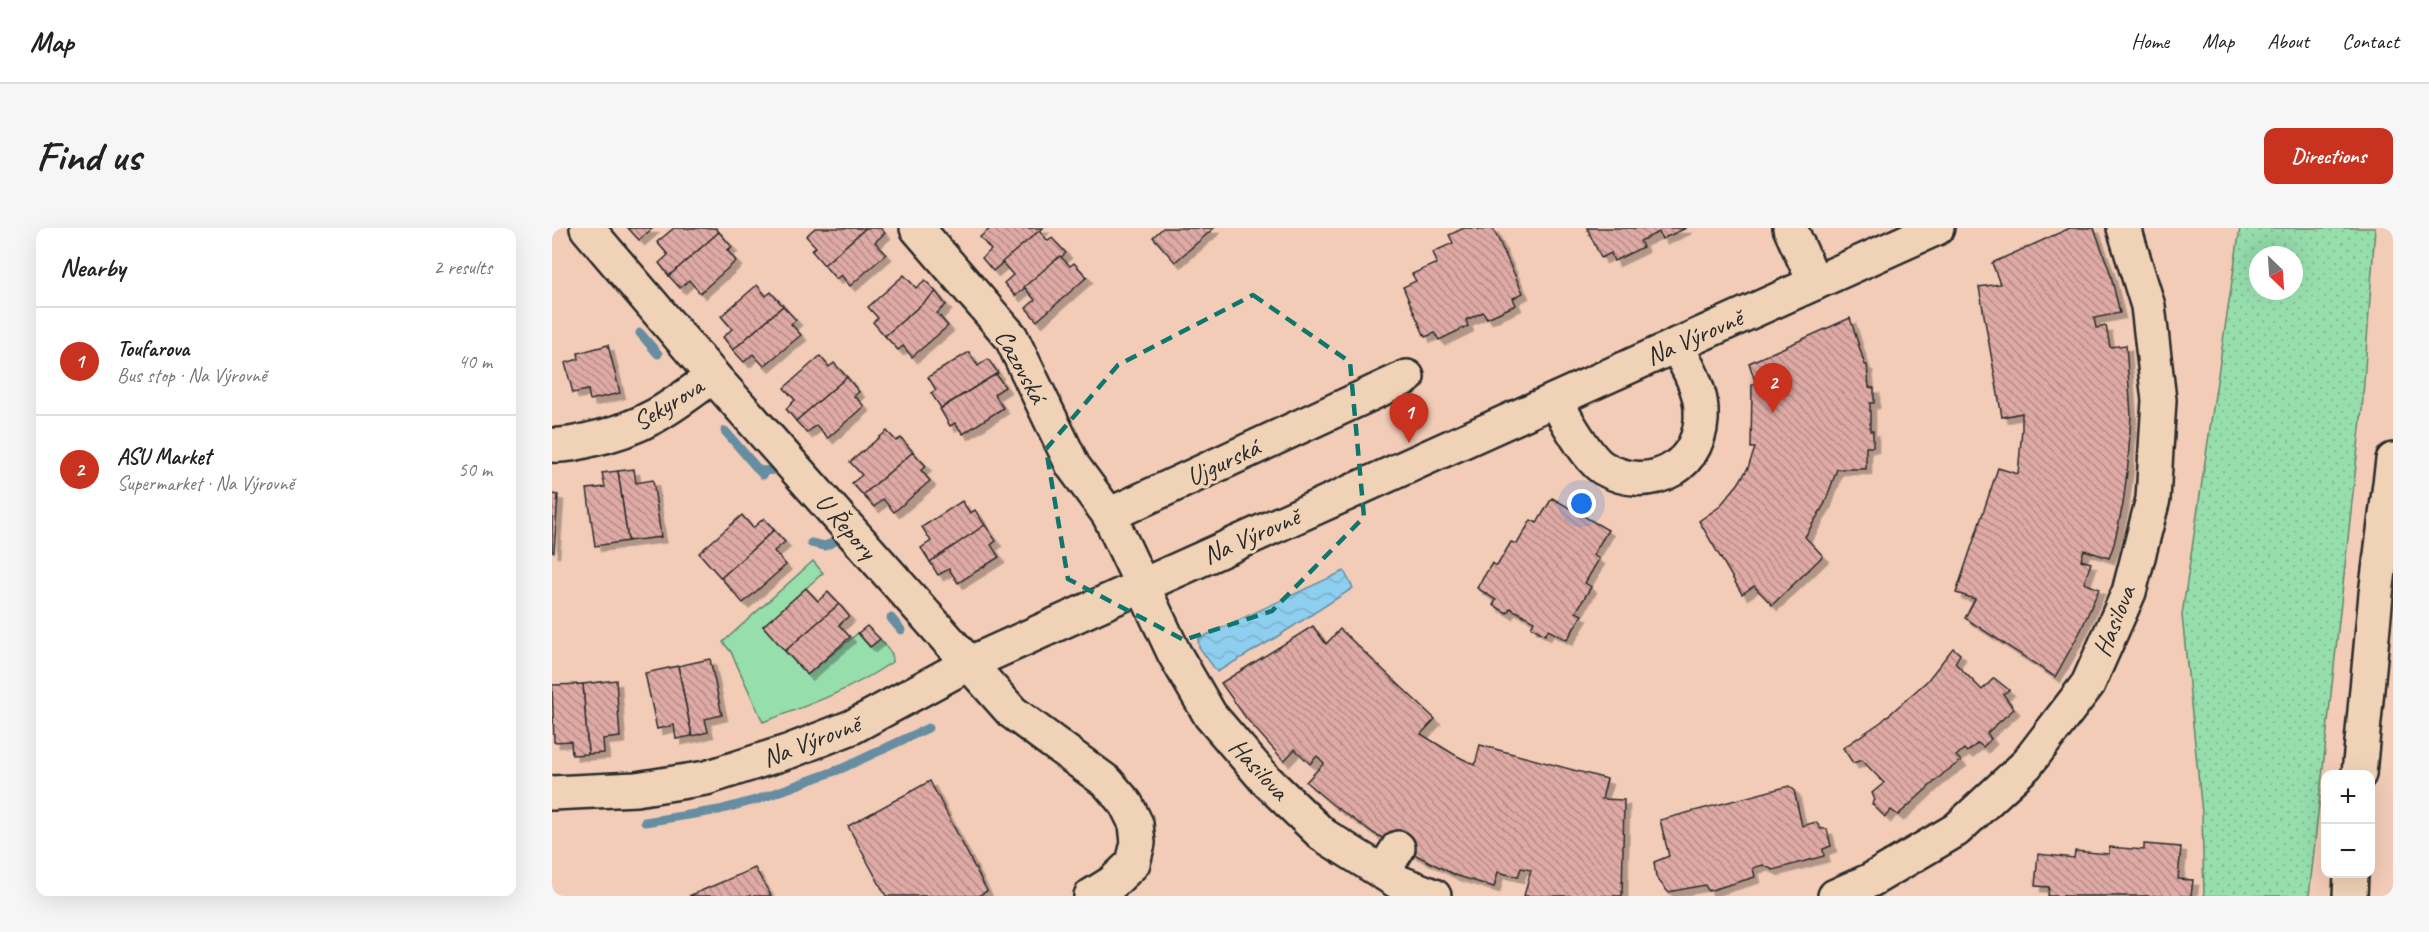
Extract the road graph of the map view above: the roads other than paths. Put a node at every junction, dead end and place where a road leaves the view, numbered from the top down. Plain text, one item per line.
1 (587, 228) edge
2 (917, 228) edge
3 (1790, 228) edge
4 (1937, 228) edge
5 (2124, 228) edge
6 (1815, 283) junction
7 (1676, 345) junction
8 (713, 376) junction
9 (1407, 377) dead end
10 (1556, 400) junction
11 (552, 445) edge
12 (2393, 460) edge
13 (1109, 515) junction
14 (1143, 585) junction
15 (968, 664) junction
16 (2359, 770) edge
17 (552, 793) edge
18 (2351, 878) edge
19 (1091, 896) edge
20 (1434, 896) edge
21 (1835, 896) edge
22 (2350, 896) edge

1 - 8 street, U Řepory
2 - 13 street, Cazovská
3 - 6 street
4 - 6 street, Na Výrovně
5 - 21 street, Hasilova
6 - 7 street, Na Výrovně
7 - 10 street, Na Výrovně
7 - 10 street
8 - 11 street, Sekyrova
8 - 15 street, U Řepory
9 - 13 street, Ujgurská
10 - 14 street, Na Výrovně
12 - 16 street
13 - 14 street
14 - 15 street, Na Výrovně
14 - 20 street, Hasilova
15 - 17 street, Na Výrovně
15 - 19 street, U Řepory
18 - 22 street

